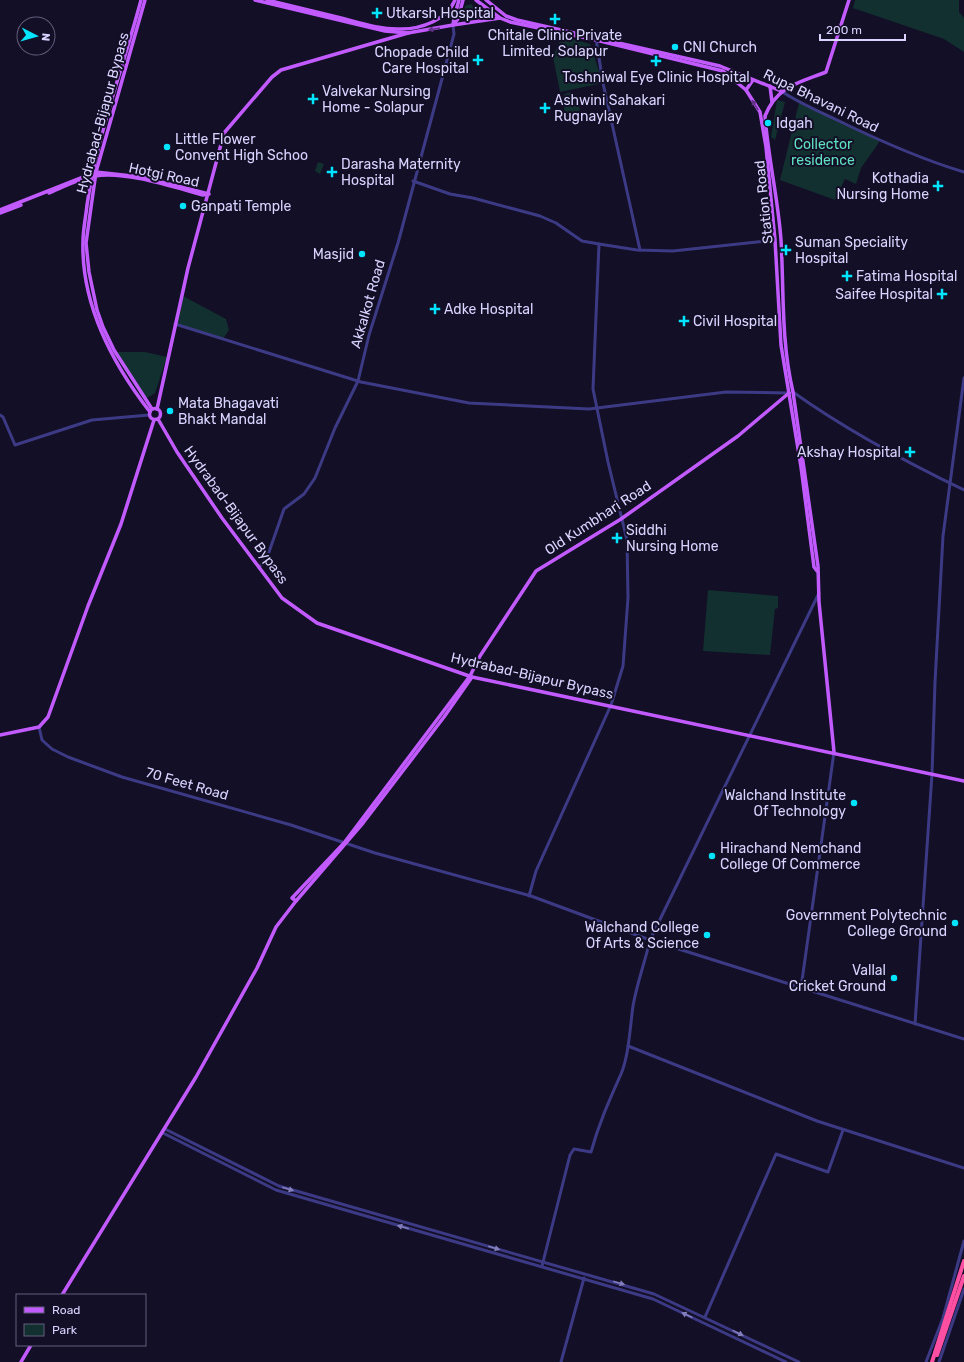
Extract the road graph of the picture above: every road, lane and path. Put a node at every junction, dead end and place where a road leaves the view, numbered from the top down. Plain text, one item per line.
1 (141, 0) edge
2 (145, 0) edge
3 (255, 0) edge
4 (267, 0) edge
5 (455, 0) edge
6 (458, 0) edge
7 (463, 0) edge
8 (476, 0) edge
9 (486, 0) edge
10 (850, 0) edge
11 (506, 16) junction
12 (500, 18) junction
13 (454, 25) junction
14 (408, 33) junction
15 (596, 38) junction
16 (753, 80) junction
17 (770, 86) junction
18 (746, 90) junction
19 (781, 91) junction
20 (772, 102) junction
21 (964, 172) edge
22 (94, 175) junction
23 (413, 181) junction
24 (208, 194) junction
25 (0, 212) edge
26 (775, 240) junction
27 (599, 244) junction
28 (640, 250) junction
29 (175, 324) junction
30 (964, 378) edge
31 (358, 381) junction
32 (793, 392) junction
33 (789, 393) junction
34 (157, 409) junction
35 (597, 409) junction
36 (150, 412) junction
37 (0, 415) edge
38 (156, 419) junction
39 (949, 484) junction
40 (964, 490) edge
41 (621, 519) junction
42 (259, 568) junction
43 (817, 571) junction
44 (819, 593) junction
45 (471, 676) junction
46 (611, 705) junction
47 (39, 727) junction
48 (0, 735) edge
49 (750, 735) junction
50 (834, 752) junction
51 (932, 774) junction
52 (964, 781) edge
53 (345, 844) junction
54 (529, 896) junction
55 (296, 901) junction
56 (650, 940) junction
57 (801, 988) junction
58 (915, 1024) junction
59 (964, 1039) edge
60 (628, 1046) junction
61 (843, 1130) junction
62 (164, 1131) junction
63 (964, 1168) edge
64 (964, 1241) edge
65 (964, 1261) edge
66 (543, 1264) junction
67 (585, 1276) junction
68 (964, 1276) edge
69 (964, 1289) edge
70 (63, 1294) edge
71 (705, 1317) junction
72 (702, 1322) junction
73 (30, 1346) edge
74 (21, 1362) edge
75 (561, 1362) edge
76 (786, 1362) edge
77 (799, 1362) edge
78 (926, 1362) edge
79 (933, 1362) edge
80 (939, 1362) edge

1 - 22 main road
2 - 22 main road, Hydrabad-Bijapur Bypass
3 - 14 main road
4 - 5 main road
6 - 13 main road
7 - 13 main road
8 - 12 main road
9 - 11 main road, Rupa Bhavani Road
10 - 19 main road, Station Road
11 - 12 main road
11 - 15 main road, Rupa Bhavani Road
12 - 13 main road
12 - 15 main road
13 -> 14 main road
13 - 23 street, Akkalkot Road
14 - 24 main road
15 - 16 main road, Rupa Bhavani Road
15 - 18 main road
15 - 28 street
16 - 17 main road, Rupa Bhavani Road
16 - 18 main road
17 - 19 main road, Rupa Bhavani Road
17 - 20 main road
26 -> 18 main road
19 - 20 main road, Station Road
19 - 21 street, Rupa Bhavani Road
20 - 32 main road, Station Road
22 - 24 main road, Hotgi Road
22 - 25 main road, Hotgi Road
22 - 36 main road, Hydrabad-Bijapur Bypass
23 - 27 street
23 - 31 street, Akkalkot Road
24 - 29 main road
26 - 28 street
26 - 33 main road
27 - 28 street
27 - 35 street
29 - 31 street
29 - 34 main road
30 - 39 street
31 - 35 street
31 - 42 street, Akkalkot Road
32 - 39 street
32 - 43 main road, Station Road
33 - 35 street
33 - 41 main road, Old Kumbhari Road
33 - 43 main road
34 - 36 main road
34 - 38 main road
35 - 41 street
36 - 37 street
36 - 38 main road, Hydrabad-Bijapur Bypass
38 - 42 main road, Hydrabad-Bijapur Bypass
38 - 47 main road
39 - 40 street
39 - 51 street
41 - 45 main road, Old Kumbhari Road
41 - 46 street
42 - 45 main road, Hydrabad-Bijapur Bypass
43 - 44 main road
44 - 49 street
44 - 50 main road
45 - 46 main road, Hydrabad-Bijapur Bypass
45 - 53 main road, Old Kumbhari Road
46 - 49 main road, Hydrabad-Bijapur Bypass
46 - 54 street
47 - 48 main road
47 - 53 street, 70 Feet Road
49 - 50 main road, Hydrabad-Bijapur Bypass
49 - 56 street
50 - 51 main road, Hydrabad-Bijapur Bypass
50 - 57 street
51 - 52 main road, Hydrabad-Bijapur Bypass
51 - 58 street
53 - 54 street, 70 Feet Road
53 - 55 main road
53 - 55 main road
54 - 56 street, 70 Feet Road
55 - 62 main road
56 - 57 street, 70 Feet Road
56 - 60 street
57 - 58 street, 70 Feet Road
58 - 59 street, 70 Feet Road
60 - 61 street
60 - 66 street
61 - 63 street
61 - 71 street
62 - 66 street
62 - 70 main road
64 - 78 street
65 - 79 highway
66 - 67 street
67 -> 71 street
72 -> 67 street
67 - 75 street
68 - 79 highway
69 - 80 street
71 - 72 street
71 -> 77 street
72 - 76 street
73 - 74 main road

